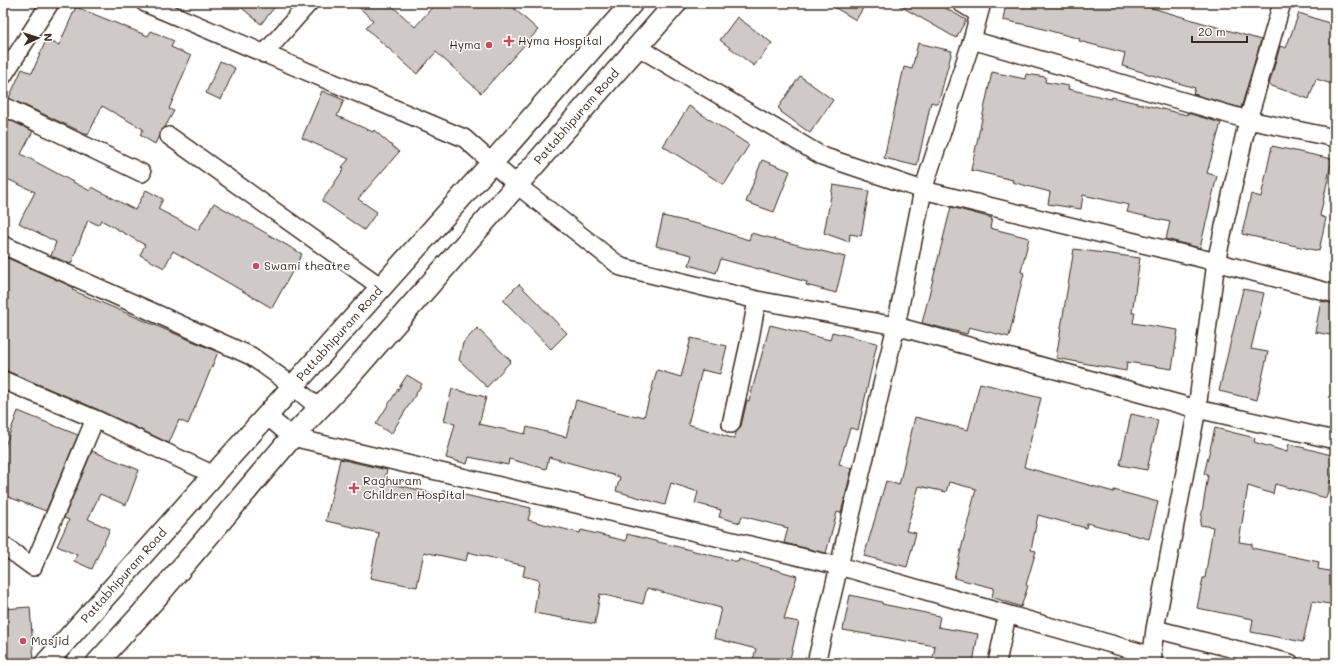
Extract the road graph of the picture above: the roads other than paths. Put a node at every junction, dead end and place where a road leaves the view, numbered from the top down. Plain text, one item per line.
1 (50, 3) edge
2 (145, 3) edge
3 (309, 3) edge
4 (632, 3) edge
5 (676, 3) edge
6 (961, 3) edge
7 (1282, 3) edge
8 (980, 8) edge
9 (972, 40) junction
10 (638, 47) junction
11 (264, 54) junction
12 (3, 76) edge
13 (3, 106) edge
14 (1248, 120) junction
15 (169, 136) dead end
16 (1335, 138) edge
17 (492, 163) junction
18 (142, 173) dead end
19 (517, 185) junction
20 (923, 190) junction
21 (3, 245) edge
22 (1216, 262) junction
23 (381, 287) junction
24 (1335, 294) edge
25 (757, 300) junction
26 (896, 326) junction
27 (3, 380) edge
28 (293, 386) junction
29 (320, 409) junction
30 (1197, 409) junction
31 (266, 415) junction
32 (95, 419) junction
33 (730, 424) dead end
34 (292, 437) junction
35 (1335, 440) edge
36 (214, 475) junction
37 (3, 545) edge
38 (839, 566) junction
39 (1007, 615) junction
40 (1155, 629) junction
41 (1152, 659) edge
42 (46, 663) edge
43 (97, 663) edge
44 (816, 663) edge
45 (997, 663) edge
46 (1290, 663) edge

1 - 12 street
2 - 11 street
3 - 11 street
4 - 17 street, Pattabhipuram Road
5 - 10 street, Pattabhipuram Road
6 - 8 street
7 - 14 street
8 - 9 street
9 - 14 street
9 - 20 street
10 - 19 street, Pattabhipuram Road
10 - 20 street
11 - 17 street
13 - 18 street
14 - 16 street
14 - 22 street
15 - 23 street
17 - 19 street
17 - 23 street, Pattabhipuram Road
19 - 25 street
19 - 29 street, Pattabhipuram Road
20 - 22 street
20 - 26 street
21 - 28 street
22 - 24 street
22 - 30 street
23 - 28 street, Pattabhipuram Road
25 - 26 street
25 - 33 street
26 - 30 street
26 - 38 street
27 - 32 street
28 - 29 street
28 - 31 street, Pattabhipuram Road
29 - 34 street, Pattabhipuram Road
30 - 35 street
30 - 40 street
31 - 34 street
31 - 36 street, Pattabhipuram Road
32 - 36 street
32 - 37 street
34 - 38 street
34 - 43 street, Pattabhipuram Road
36 - 42 street, Pattabhipuram Road
38 - 39 street
38 - 44 street
39 - 41 street
39 - 45 street
40 - 41 street
40 - 46 street

